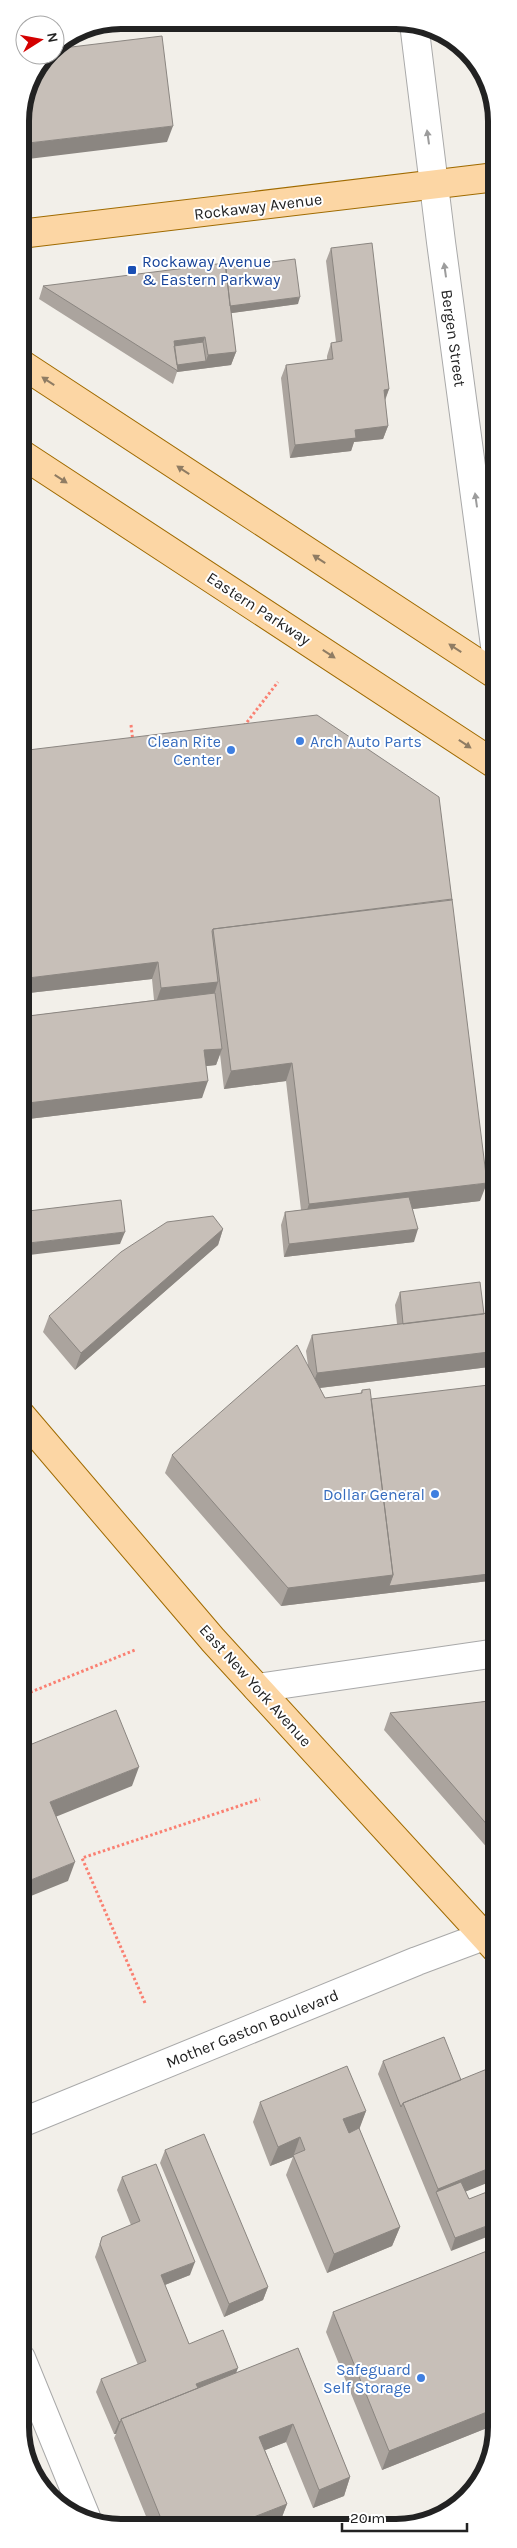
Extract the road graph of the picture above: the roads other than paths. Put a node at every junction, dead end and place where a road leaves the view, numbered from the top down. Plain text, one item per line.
1 (415, 31) edge
2 (488, 178) edge
3 (435, 185) junction
4 (29, 233) edge
5 (29, 369) edge
6 (29, 459) edge
7 (488, 592) edge
8 (488, 670) edge
9 (488, 760) edge
10 (29, 1425) edge
11 (488, 1654) edge
12 (257, 1688) junction
13 (488, 1941) edge
14 (488, 1943) edge
15 (29, 2121) edge
16 (29, 2378) edge
17 (84, 2511) edge

3 -> 1 street, Bergen Street
2 - 3 main road, Rockaway Avenue
3 - 4 main road, Rockaway Avenue
7 -> 3 street, Bergen Street
8 -> 5 main road
6 -> 9 main road, Eastern Parkway
10 - 12 main road, East New York Avenue
11 - 12 street
12 - 13 main road, East New York Avenue
14 - 15 street, Mother Gaston Boulevard
16 - 17 street

